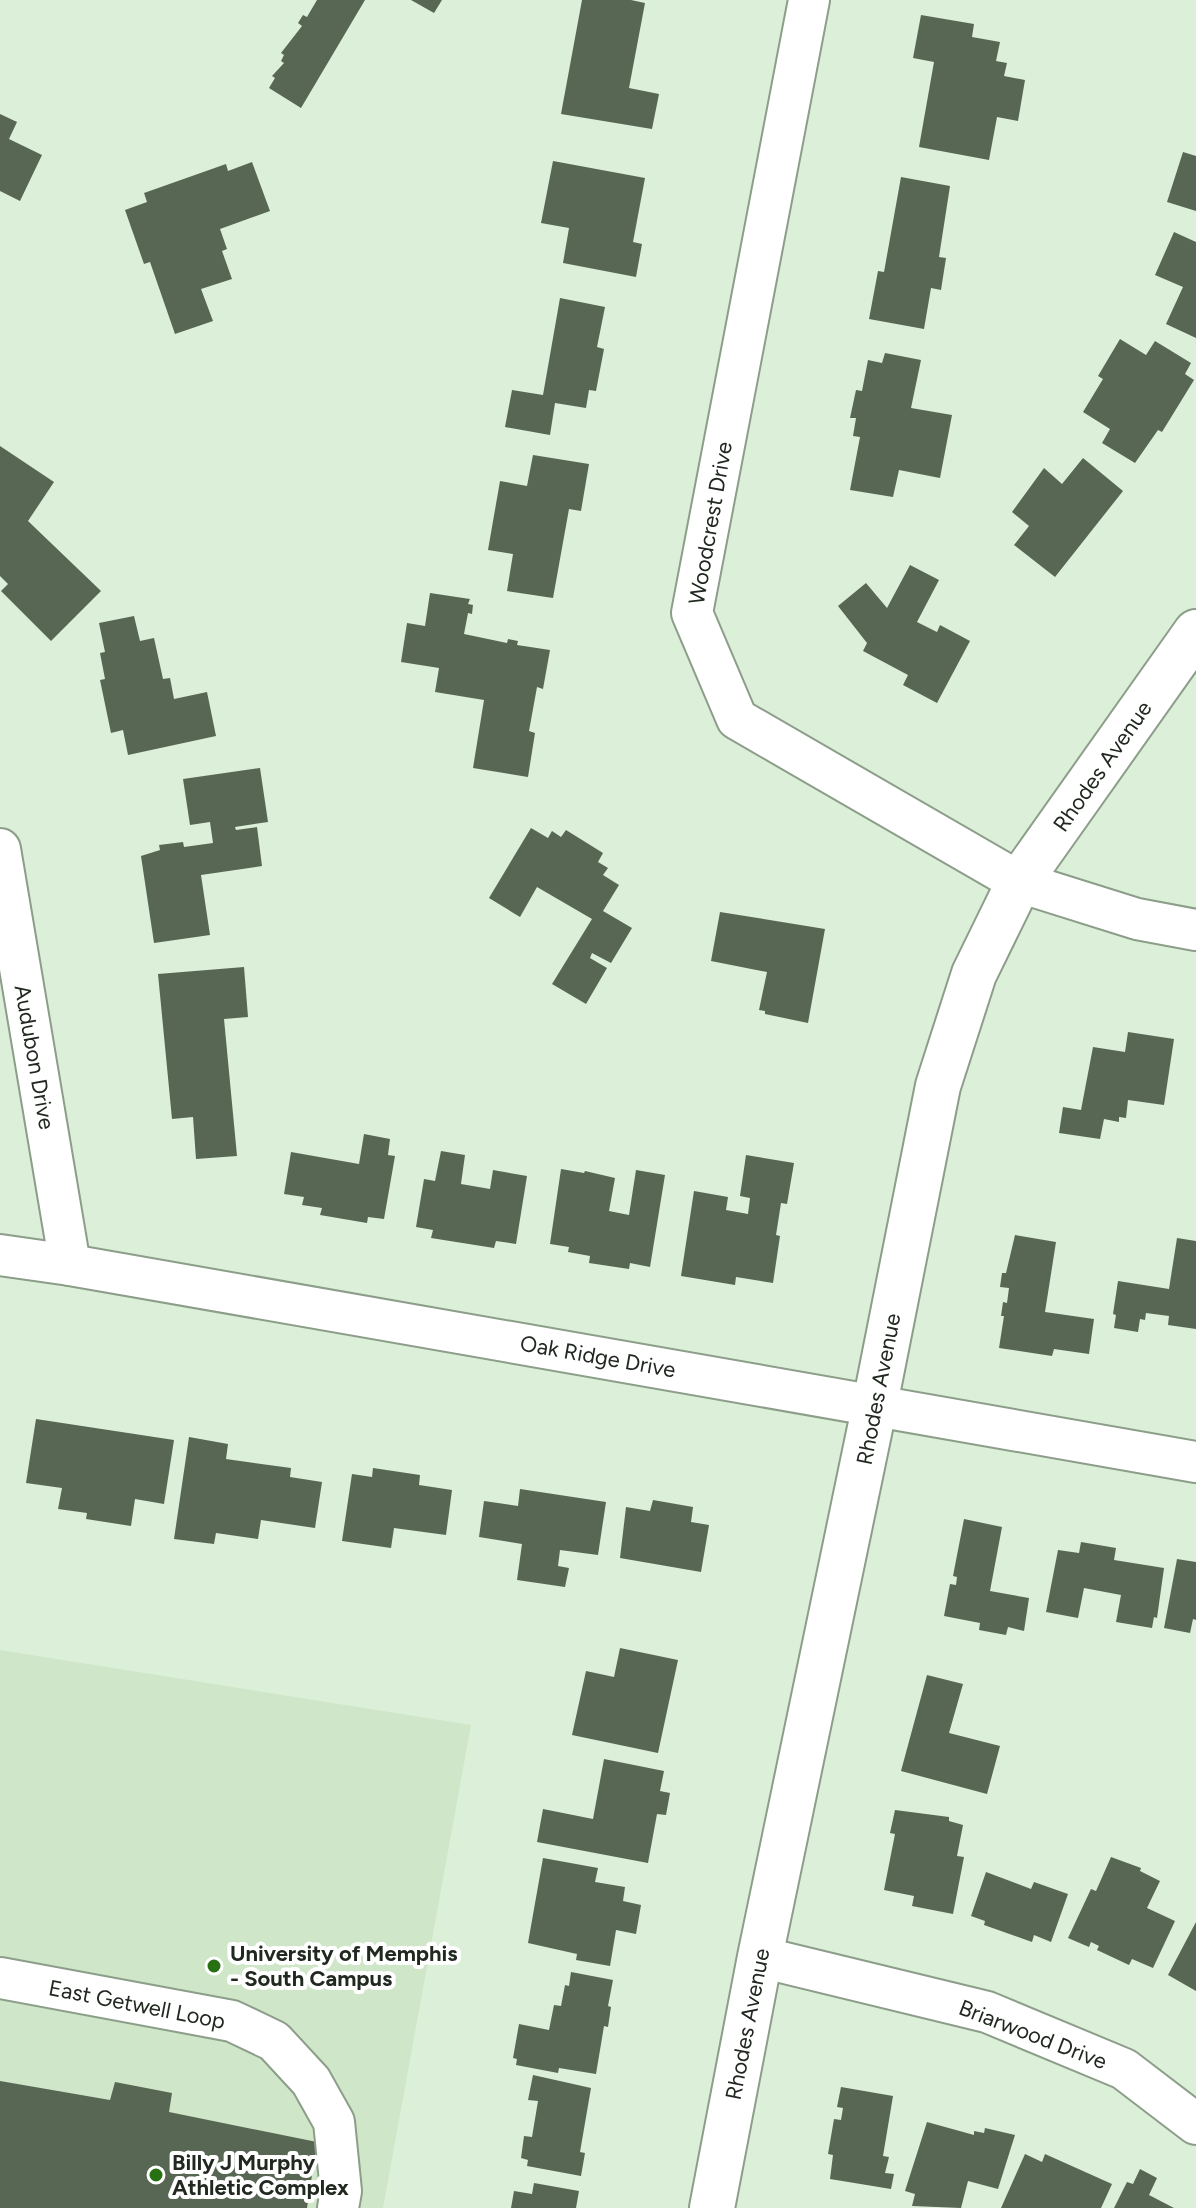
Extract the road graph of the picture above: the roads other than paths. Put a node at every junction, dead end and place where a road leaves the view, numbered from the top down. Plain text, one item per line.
1 (809, 0) edge
2 (1196, 632) edge
3 (0, 849) edge
4 (1019, 882) junction
5 (1196, 930) edge
6 (0, 1255) edge
7 (70, 1265) junction
8 (875, 1404) junction
9 (1196, 1462) edge
10 (760, 1957) junction
11 (0, 1978) edge
12 (1196, 2124) edge
13 (338, 2208) edge
14 (712, 2208) edge

1 - 4 street, Woodcrest Drive
2 - 4 main road, Rhodes Avenue
3 - 7 street, Audubon Drive
4 - 5 street, Woodcrest Drive
4 - 8 main road, Rhodes Avenue
6 - 7 street, Oak Ridge Drive
7 - 8 street, Oak Ridge Drive
8 - 9 street, Oak Ridge Drive
8 - 10 main road, Rhodes Avenue
10 - 12 street, Briarwood Drive
10 - 14 main road, Rhodes Avenue
11 - 13 street, East Getwell Loop

